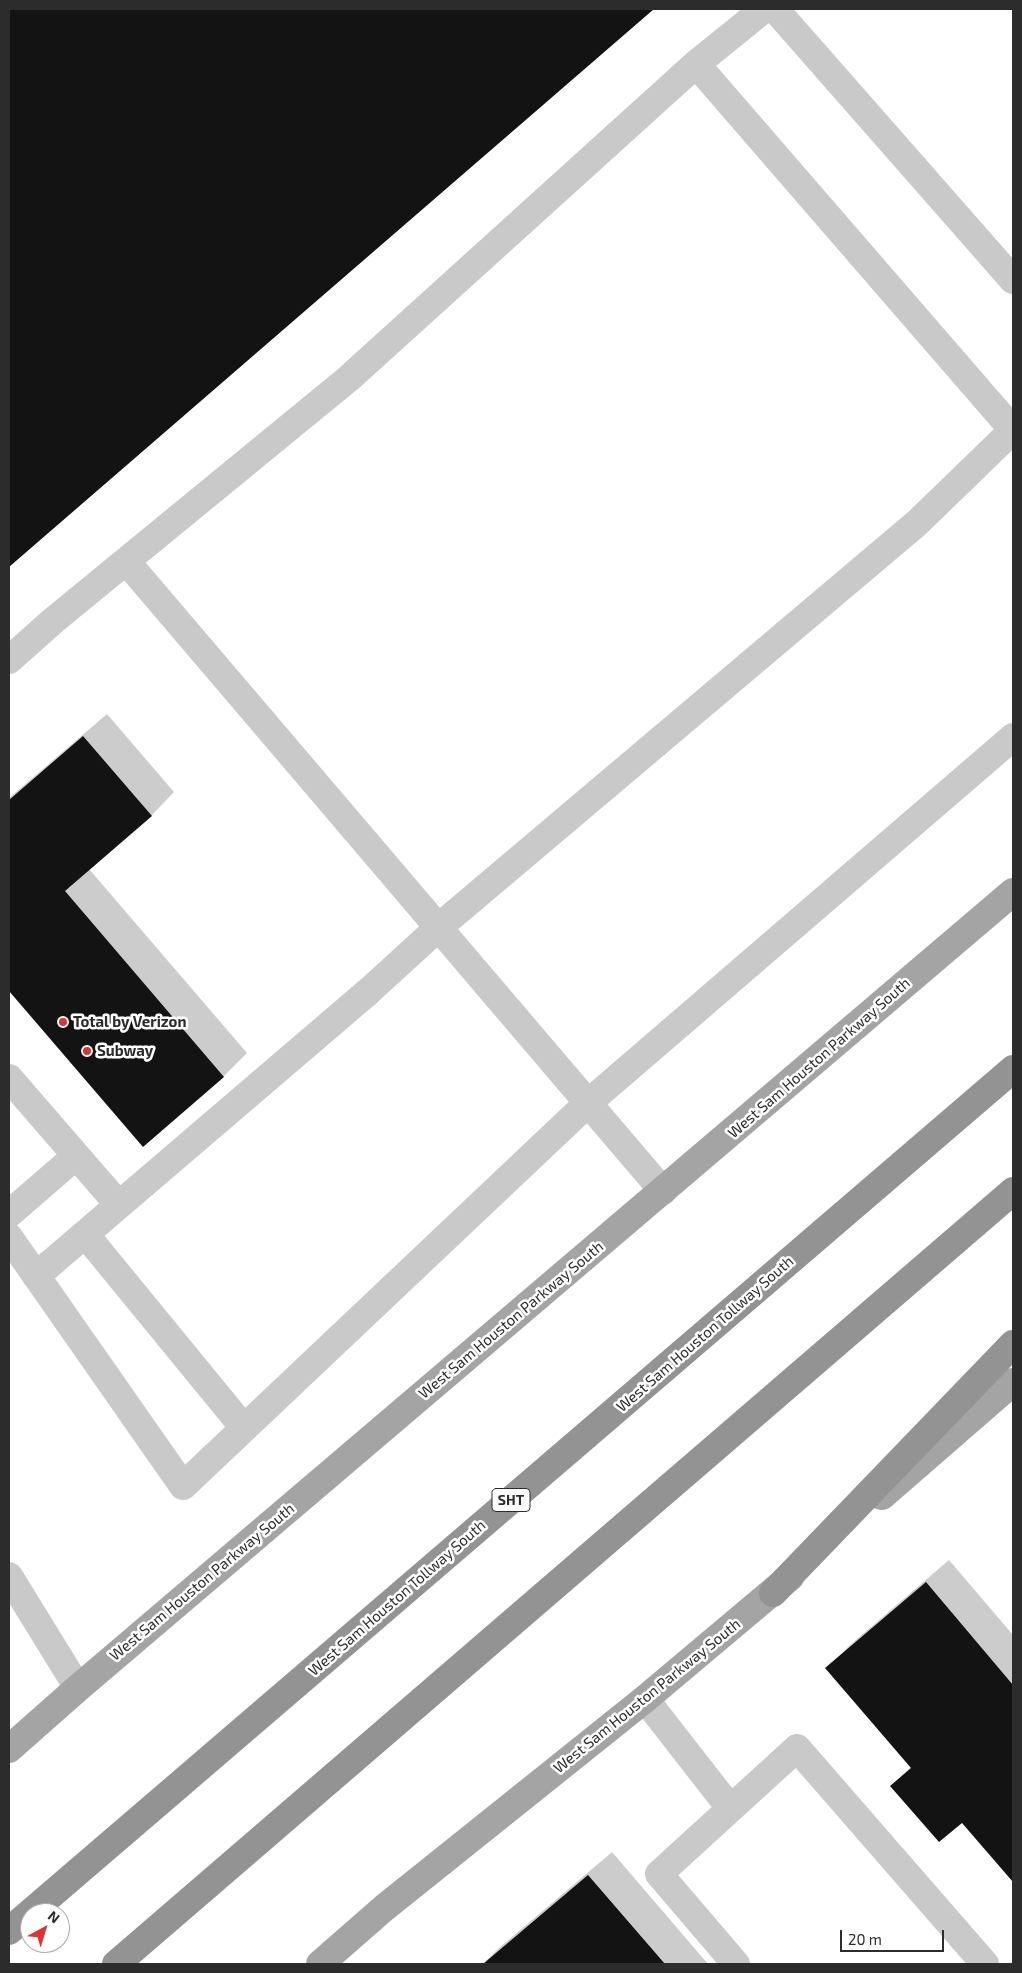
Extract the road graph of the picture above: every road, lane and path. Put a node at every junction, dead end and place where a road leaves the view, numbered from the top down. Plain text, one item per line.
1 (764, 9) edge
2 (775, 9) edge
3 (696, 64) junction
4 (1013, 280) edge
5 (126, 561) junction
6 (9, 660) edge
7 (1013, 737) edge
8 (1013, 892) edge
9 (439, 927) junction
10 (1013, 1069) edge
11 (9, 1078) edge
12 (588, 1103) junction
13 (76, 1156) junction
14 (664, 1191) junction
15 (1013, 1191) edge
16 (119, 1205) junction
17 (9, 1214) edge
18 (85, 1234) junction
19 (9, 1237) edge
20 (36, 1276) junction
21 (1013, 1344) edge
22 (1013, 1382) edge
23 (244, 1428) junction
24 (9, 1576) edge
25 (772, 1593) junction
26 (78, 1688) junction
27 (645, 1699) junction
28 (9, 1749) edge
29 (730, 1808) junction
30 (9, 1931) edge
31 (116, 1964) edge
32 (320, 1964) edge
33 (736, 1964) edge
34 (985, 1964) edge

1 - 3 street
2 - 4 street
3 - 5 street
3 - 9 street
5 - 6 street
5 - 9 street
7 - 12 street
8 - 14 main road, West Sam Houston Parkway South
9 - 12 street
9 - 16 street
10 - 30 highway, West Sam Houston Tollway South / SHT
11 - 13 street
12 - 14 street
12 - 23 street
13 - 16 street
13 - 17 street
14 - 26 main road, West Sam Houston Parkway South
15 - 31 highway
16 - 18 street
18 - 20 street
18 - 23 street
19 - 20 street
20 - 23 street
21 - 25 highway
22 - 25 main road, West Sam Houston Parkway South
24 - 26 street
25 - 27 main road, West Sam Houston Parkway South
26 - 28 main road, West Sam Houston Parkway South
27 - 29 street
27 - 32 main road, West Sam Houston Parkway South
29 - 33 street
29 - 34 street

